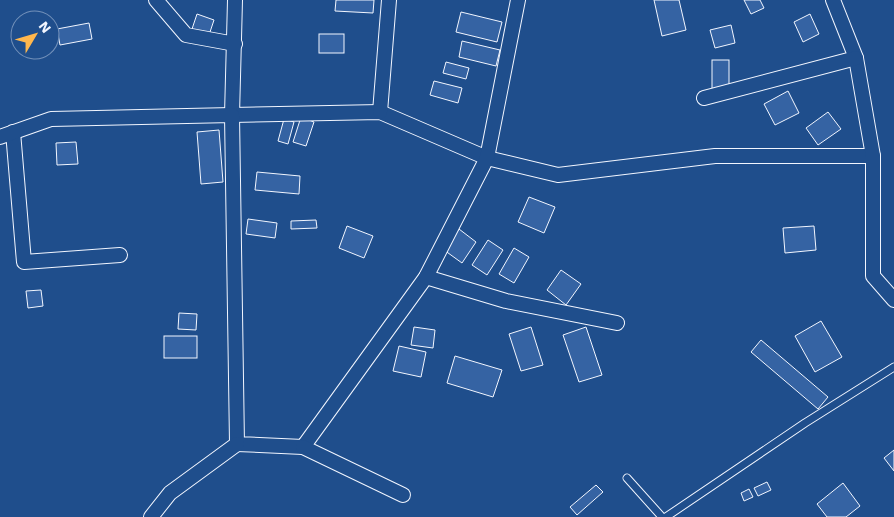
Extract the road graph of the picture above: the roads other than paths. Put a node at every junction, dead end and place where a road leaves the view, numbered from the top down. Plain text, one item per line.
1 (156, 0) edge
2 (235, 0) edge
3 (389, 0) edge
4 (518, 0) edge
5 (832, 0) edge
6 (235, 44) junction
7 (856, 58) junction
8 (704, 98) dead end
9 (380, 112) junction
10 (232, 115) junction
11 (6, 135) edge
12 (873, 156) junction
13 (487, 158) junction
14 (120, 255) dead end
15 (426, 277) junction
16 (894, 300) edge
17 (617, 323) dead end
18 (894, 367) edge
19 (237, 444) junction
20 (303, 447) junction
21 (627, 478) dead end
22 (403, 495) dead end
23 (151, 517) edge
24 (662, 517) edge
25 (666, 517) edge

1 - 6 street
2 - 6 street
3 - 9 street
4 - 13 street
5 - 7 street
6 - 10 street
7 - 8 street
7 - 12 street
9 - 10 street
9 - 13 street
10 - 11 street
10 - 19 street
11 - 14 street
12 - 13 street
12 - 16 street
13 - 15 street
15 - 17 street
15 - 20 street
18 - 25 lane
19 - 20 street
19 - 23 street
20 - 22 street
21 - 24 lane

